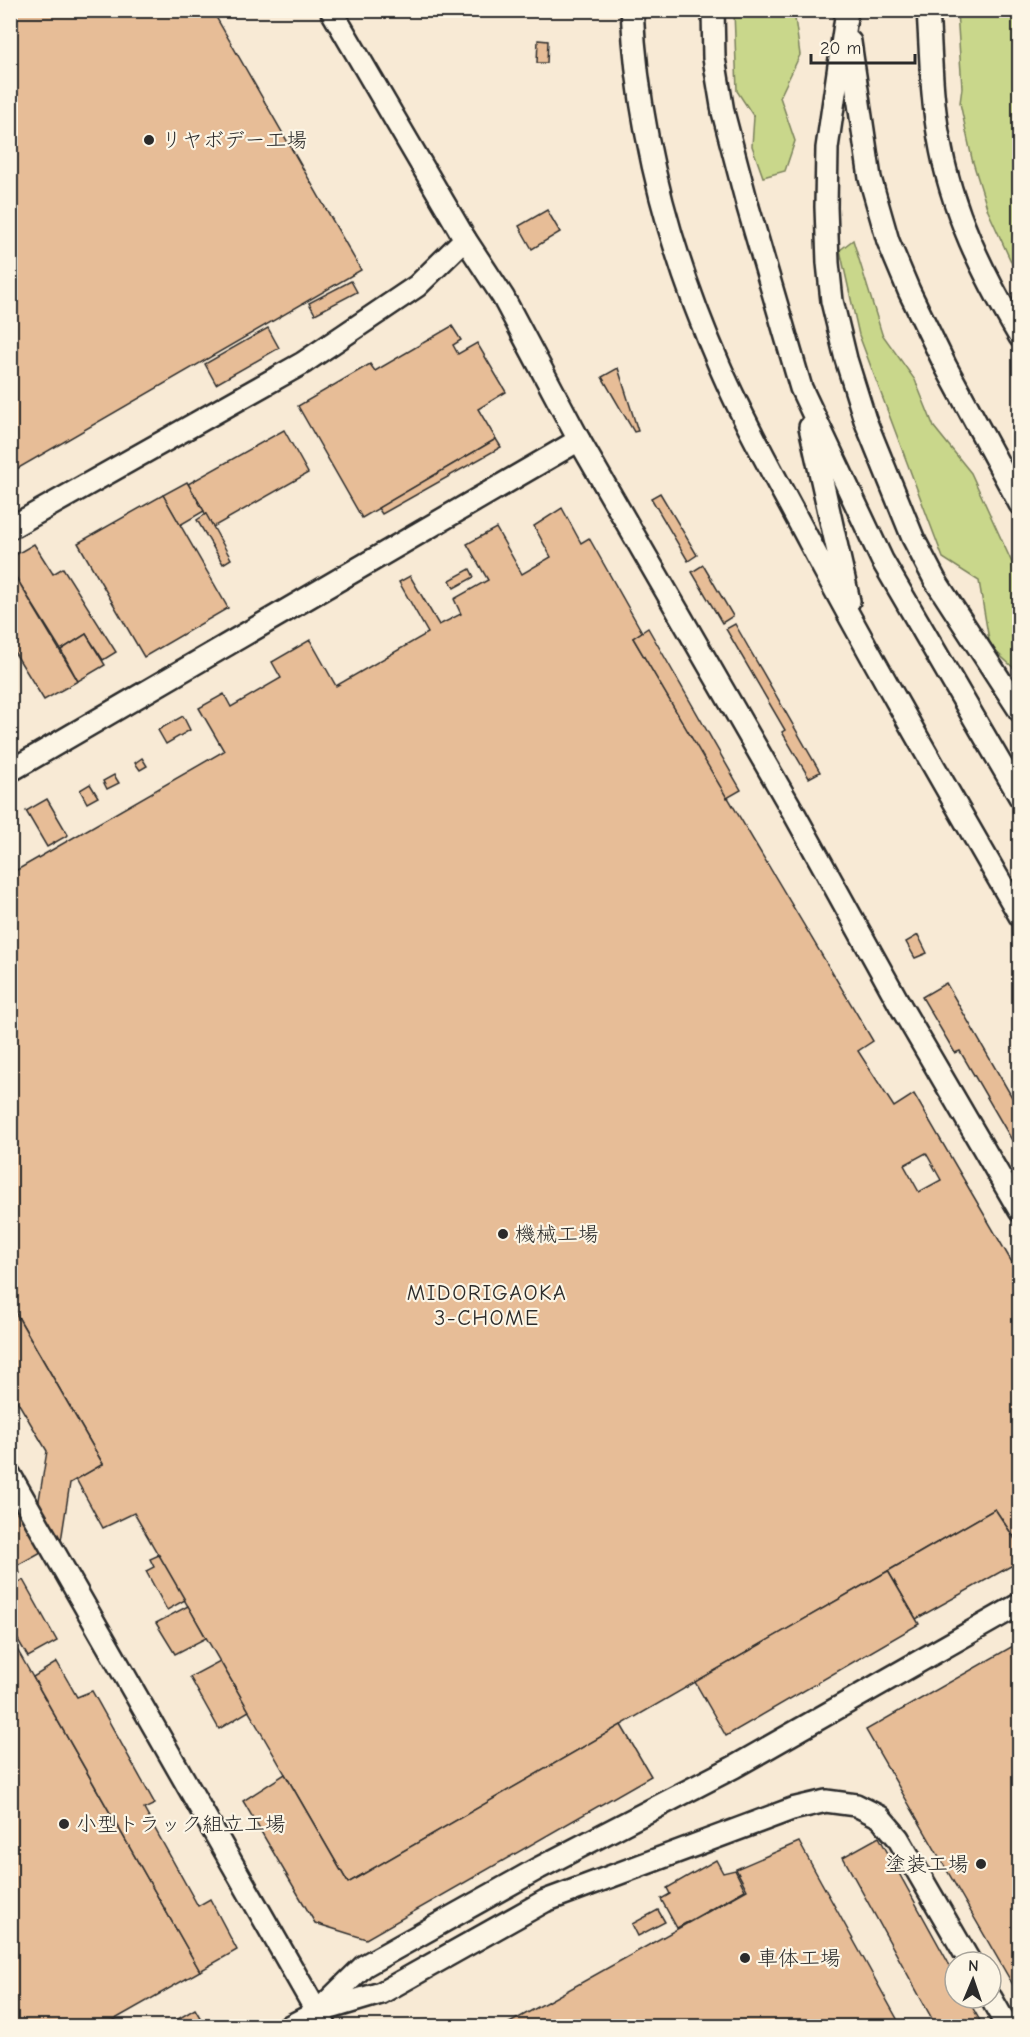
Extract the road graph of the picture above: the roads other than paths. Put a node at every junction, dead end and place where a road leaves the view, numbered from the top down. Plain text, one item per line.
1 (331, 10) edge
2 (632, 10) edge
3 (712, 10) edge
4 (928, 10) edge
5 (847, 14) edge
6 (465, 239) junction
7 (1020, 337) edge
8 (801, 388) junction
9 (579, 440) junction
10 (1020, 504) edge
11 (10, 528) edge
12 (855, 628) junction
13 (1020, 711) edge
14 (10, 771) edge
15 (1020, 797) edge
16 (1020, 916) edge
17 (1020, 1211) edge
18 (10, 1475) edge
19 (1020, 1605) edge
20 (963, 1950) edge
21 (998, 2010) edge
22 (321, 2019) edge
23 (290, 2026) edge
24 (1007, 2026) edge

1 - 6 lane
2 - 12 lane
3 - 8 lane
4 - 7 lane
5 - 10 lane
5 - 13 lane
6 - 9 lane
6 - 11 lane
8 - 12 lane
8 - 15 lane
9 - 14 lane
9 - 17 lane
12 - 16 lane
18 - 22 lane
19 - 22 lane
20 - 22 lane
21 - 24 lane
22 - 23 lane

